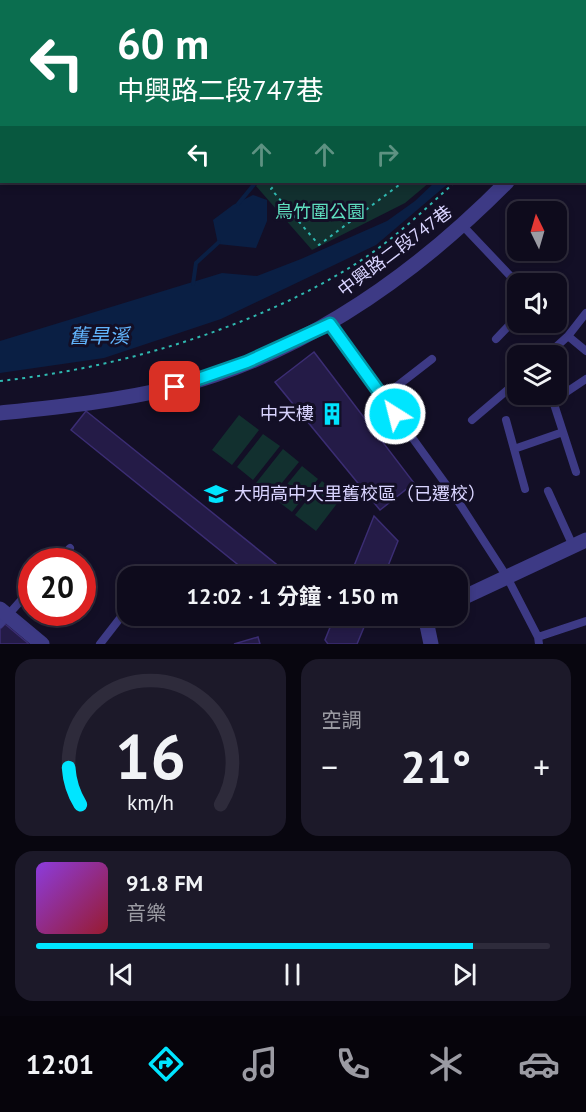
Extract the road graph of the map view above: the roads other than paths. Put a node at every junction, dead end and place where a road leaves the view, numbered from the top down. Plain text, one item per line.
1 (506, 183) edge
2 (463, 225) junction
3 (508, 273) edge
4 (586, 313) edge
5 (330, 324) junction
6 (507, 328) edge
7 (568, 336) junction
8 (496, 339) dead end
9 (558, 345) edge
10 (586, 351) edge
11 (432, 359) dead end
12 (586, 379) edge
13 (507, 390) edge
14 (383, 397) junction
15 (0, 413) edge
16 (472, 420) dead end
17 (506, 420) dead end
18 (563, 432) junction
19 (514, 449) junction
20 (576, 472) dead end
21 (525, 489) dead end
22 (548, 491) dead end
23 (579, 543) edge
24 (507, 577) junction
25 (468, 595) edge
26 (18, 601) edge
27 (2, 616) edge
28 (586, 621) edge
29 (117, 622) edge
30 (427, 626) edge
31 (538, 641) edge
32 (42, 644) edge
33 (100, 644) edge
34 (431, 644) edge

1 - 2 street, 中興路二段747巷
2 - 3 lane
2 - 5 street, 中興路二段747巷
4 - 7 lane
5 - 14 lane
5 - 15 street, 中興路二段747巷
6 - 8 lane
7 - 9 lane
7 - 10 lane
11 - 14 lane
12 - 18 lane
13 - 16 lane
14 - 24 lane
17 - 19 lane
18 - 19 lane
18 - 20 lane
19 - 21 lane
22 - 23 lane
23 - 24 street
24 - 25 street
24 - 31 lane
26 - 27 lane
27 - 32 street
28 - 31 lane
29 - 33 lane
30 - 34 street

